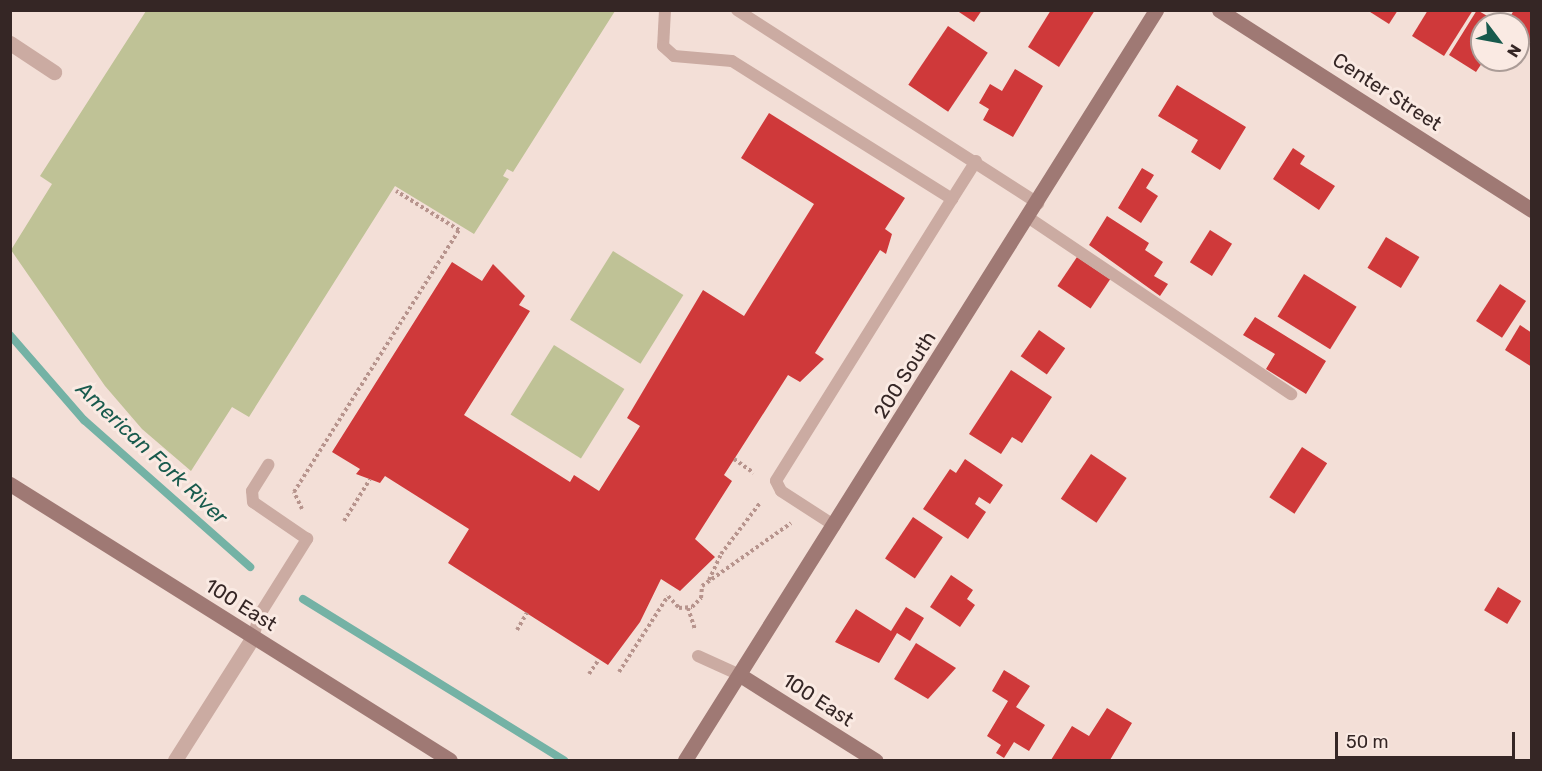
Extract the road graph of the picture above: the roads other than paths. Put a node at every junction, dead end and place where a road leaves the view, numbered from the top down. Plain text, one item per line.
1 (665, 10) edge
2 (737, 10) edge
3 (1156, 10) edge
4 (1220, 10) edge
5 (10, 43) edge
6 (54, 72) dead end
7 (976, 161) junction
8 (952, 199) junction
9 (1038, 203) junction
10 (1532, 210) edge
11 (1029, 218) junction
12 (1291, 394) dead end
13 (268, 465) dead end
14 (10, 484) edge
15 (835, 526) junction
16 (253, 637) junction
17 (698, 656) dead end
18 (740, 675) junction
19 (176, 760) edge
20 (450, 760) edge
21 (685, 760) edge
22 (875, 760) edge

1 - 8 lane
2 - 7 lane
3 - 9 street, 200 South
4 - 10 street, Center Street
5 - 6 street
7 - 8 lane
7 - 9 lane
8 - 15 lane
9 - 11 street, 200 South
11 - 12 lane
11 - 15 street, 200 South
13 - 16 lane
14 - 16 street, 100 East
15 - 18 street, 200 South
16 - 19 street
16 - 20 street, 100 East
17 - 18 lane
18 - 21 street, 200 South
18 - 22 street, 100 East

